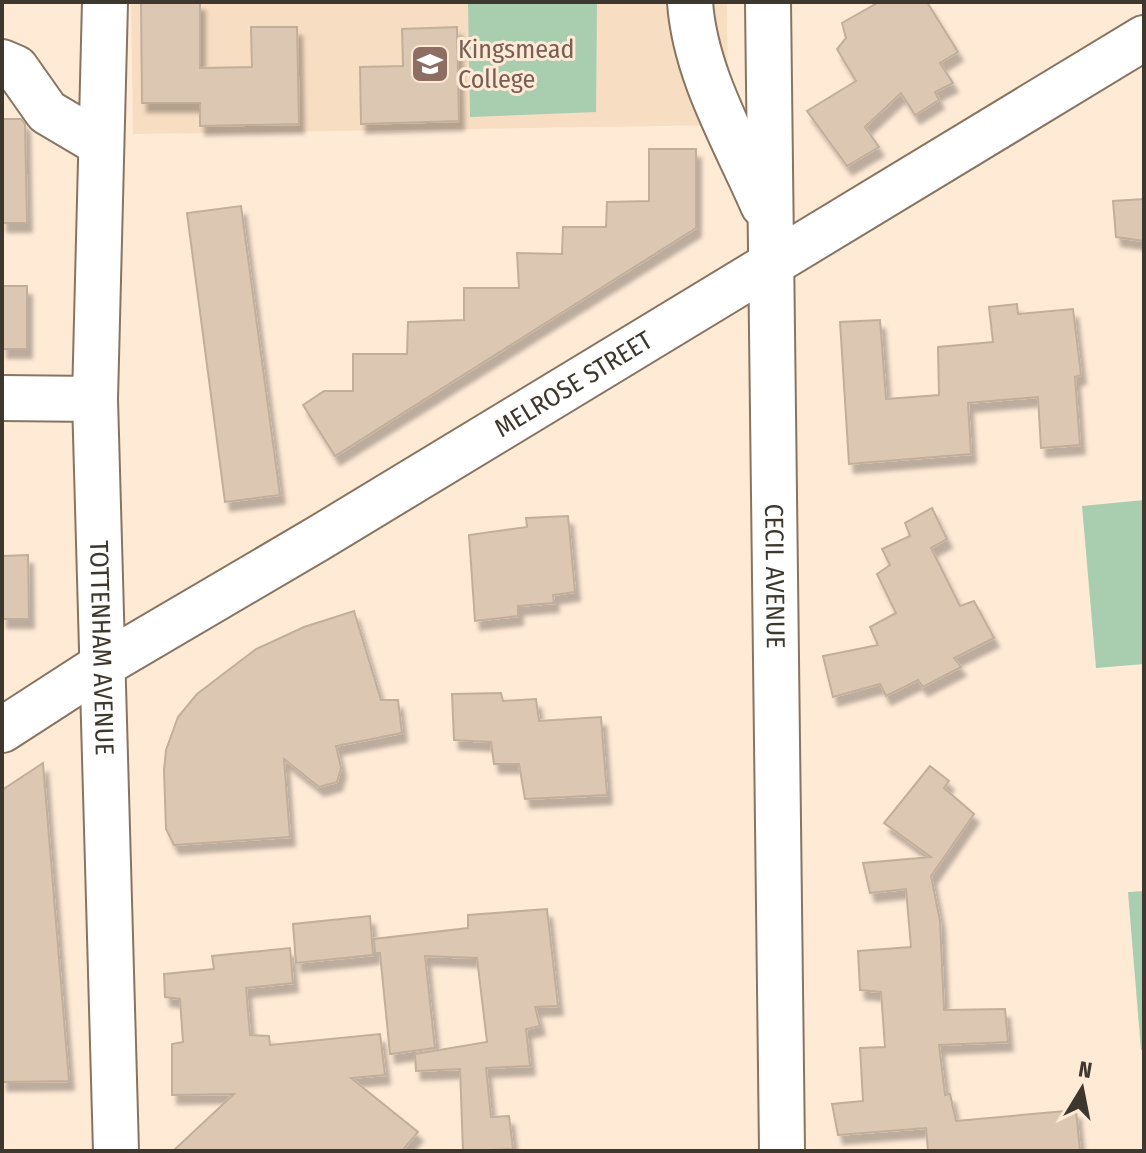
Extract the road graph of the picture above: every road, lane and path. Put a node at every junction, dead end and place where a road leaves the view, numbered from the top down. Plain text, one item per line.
1 (105, 2) edge
2 (690, 2) edge
3 (768, 2) edge
4 (1144, 38) edge
5 (2, 62) edge
6 (101, 144) junction
7 (772, 246) junction
8 (2, 398) edge
9 (95, 399) junction
10 (101, 666) junction
11 (2, 730) edge
12 (116, 1151) edge
13 (782, 1151) edge

1 - 6 street, TOTTENHAM AVENUE
2 - 7 street
3 - 7 street, CECIL AVENUE
4 - 7 street, MELROSE STREET
5 - 6 street
6 - 9 street, TOTTENHAM AVENUE
7 - 10 street, MELROSE STREET
7 - 13 street, CECIL AVENUE
8 - 9 street
9 - 10 street, TOTTENHAM AVENUE
10 - 11 street, MELROSE STREET
10 - 12 street, TOTTENHAM AVENUE

